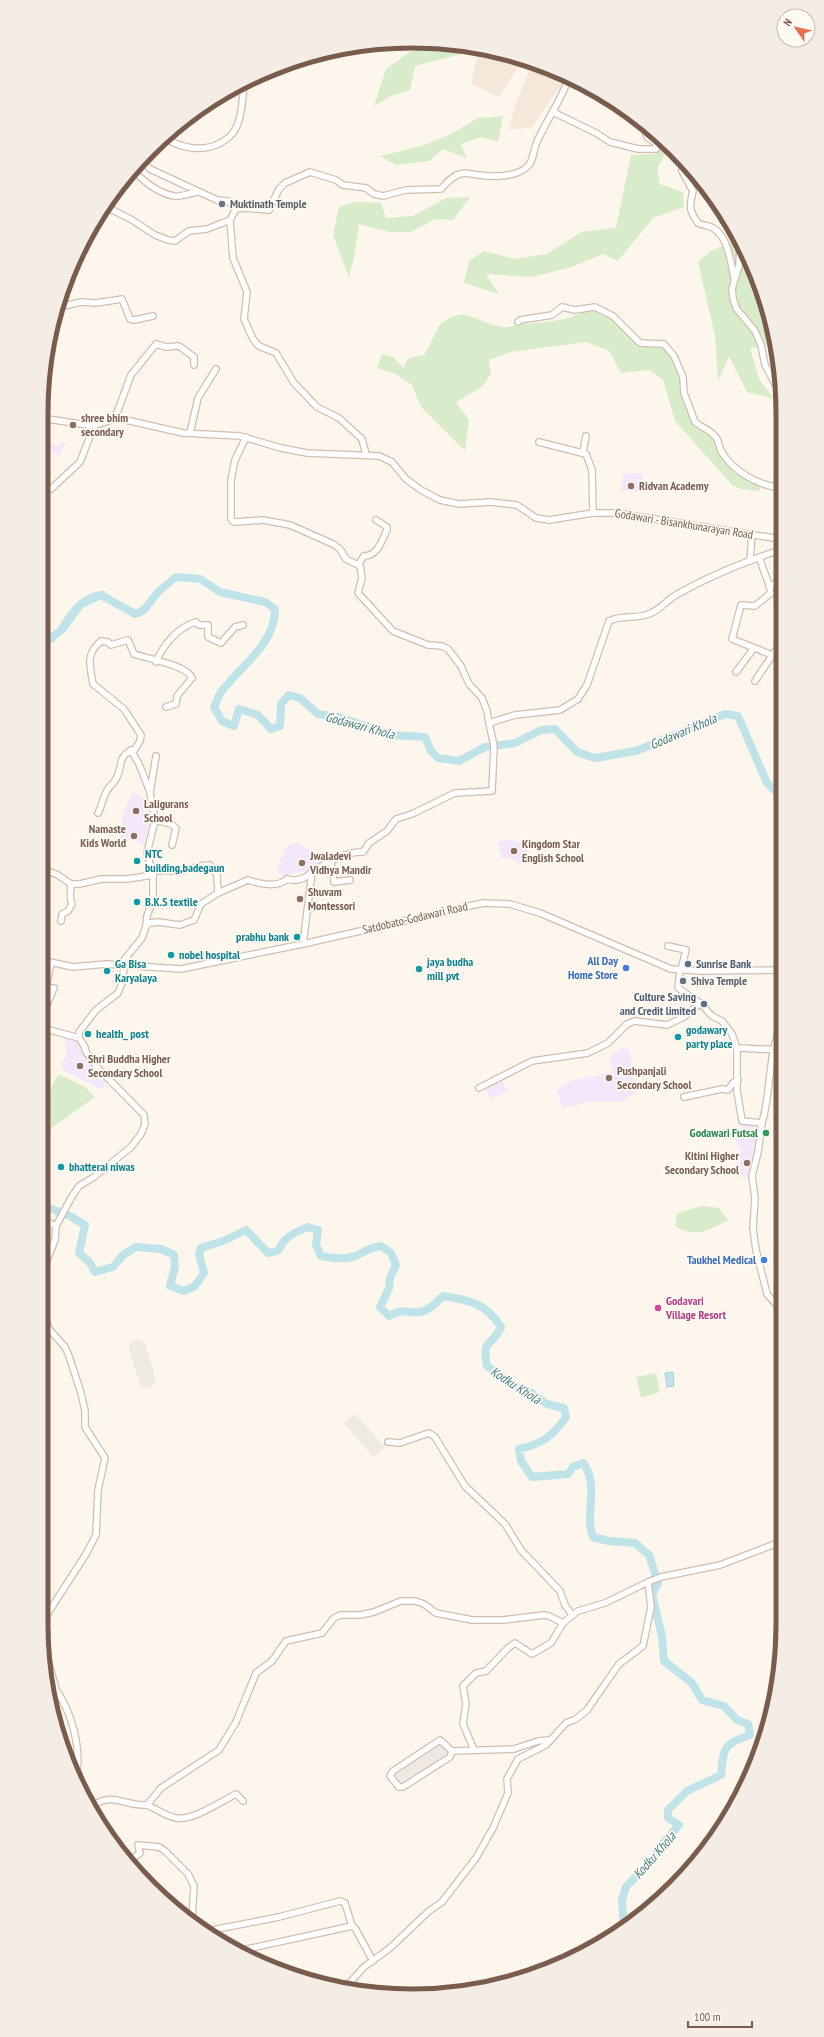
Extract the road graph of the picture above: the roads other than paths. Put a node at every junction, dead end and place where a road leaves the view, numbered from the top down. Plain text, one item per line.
1 (566, 83) edge
2 (244, 90) edge
3 (553, 112) junction
4 (646, 133) edge
5 (170, 140) edge
6 (145, 165) edge
7 (682, 168) edge
8 (137, 174) edge
9 (199, 192) junction
10 (110, 209) edge
11 (236, 209) junction
12 (230, 220) junction
13 (740, 254) edge
14 (734, 278) junction
15 (64, 306) edge
16 (153, 316) dead end
17 (518, 322) dead end
18 (194, 365) dead end
19 (216, 369) dead end
20 (775, 383) edge
21 (115, 418) junction
22 (48, 419) edge
23 (94, 426) junction
24 (190, 433) junction
25 (586, 436) dead end
26 (246, 437) junction
27 (539, 442) dead end
28 (583, 452) junction
29 (366, 454) junction
30 (776, 487) edge
31 (51, 489) dead end
32 (593, 513) junction
33 (376, 520) dead end
34 (752, 534) junction
35 (776, 538) edge
36 (776, 551) edge
37 (759, 557) junction
38 (750, 561) junction
39 (358, 565) junction
40 (776, 584) edge
41 (769, 585) junction
42 (243, 625) dead end
43 (754, 648) junction
44 (776, 652) edge
45 (772, 655) junction
46 (156, 662) junction
47 (736, 672) dead end
48 (755, 681) dead end
49 (166, 707) dead end
50 (490, 726) junction
51 (133, 752) junction
52 (156, 756) dead end
53 (150, 793) junction
54 (98, 813) dead end
55 (155, 820) junction
56 (172, 845) dead end
57 (331, 862) junction
58 (48, 871) edge
59 (312, 872) junction
60 (152, 874) junction
61 (84, 878) dead end
62 (350, 880) dead end
63 (71, 884) junction
64 (80, 884) junction
65 (218, 893) junction
66 (61, 921) dead end
67 (146, 926) junction
68 (303, 944) junction
69 (668, 946) dead end
70 (48, 962) edge
71 (51, 963) junction
72 (123, 965) junction
73 (681, 970) junction
74 (776, 970) edge
75 (48, 972) edge
76 (48, 988) edge
77 (48, 1002) edge
78 (700, 1003) junction
79 (48, 1030) edge
80 (79, 1038) junction
81 (738, 1048) junction
82 (776, 1050) edge
83 (776, 1061) edge
84 (738, 1080) junction
85 (479, 1088) dead end
86 (684, 1097) dead end
87 (762, 1123) junction
88 (48, 1222) edge
89 (56, 1226) junction
90 (48, 1258) edge
91 (776, 1304) edge
92 (48, 1325) edge
93 (388, 1442) dead end
94 (776, 1544) edge
95 (650, 1581) junction
96 (48, 1613) edge
97 (572, 1615) junction
98 (563, 1623) junction
99 (51, 1669) edge
100 (53, 1686) edge
101 (56, 1689) junction
102 (550, 1740) junction
103 (474, 1750) junction
104 (452, 1751) junction
105 (78, 1768) edge
106 (243, 1801) dead end
107 (95, 1804) edge
108 (147, 1805) junction
109 (133, 1859) edge
110 (192, 1916) edge
111 (352, 1926) junction
112 (212, 1929) edge
113 (247, 1949) edge
114 (373, 1961) junction
115 (349, 1983) edge

1 - 3 street
2 - 5 street
3 - 4 street
3 - 11 street
6 - 9 street
7 - 14 street
8 - 9 street
9 - 11 street
10 - 12 street
11 - 12 street
12 - 29 street
13 - 14 street
14 - 20 street
15 - 16 street
17 - 30 street
18 - 21 street
19 - 24 street
21 - 23 street
21 - 24 street, Godawari - Bisankhunarayan Road
22 - 23 street
23 - 31 street
24 - 26 street, Godawari - Bisankhunarayan Road
25 - 28 street
26 - 29 street, Godawari - Bisankhunarayan Road
26 - 39 street
27 - 28 street
28 - 32 street
29 - 32 street, Godawari - Bisankhunarayan Road
32 - 34 street, Godawari - Bisankhunarayan Road
33 - 39 street
34 - 35 street, Godawari - Bisankhunarayan Road
34 - 38 street
36 - 37 street
37 - 38 street
37 - 41 street
38 - 50 street
39 - 50 street
40 - 41 street
41 - 43 street
42 - 46 street
43 - 45 street
43 - 47 street
44 - 45 street
45 - 48 street
46 - 49 street
46 - 51 street
50 - 57 street
51 - 53 street
51 - 54 street
52 - 53 street
53 - 55 street
55 - 56 street
55 - 60 street
57 - 59 street
57 - 62 street
58 - 63 street
59 - 65 street
59 - 68 street
60 - 64 street
60 - 65 street
60 - 67 street
61 - 64 street
63 - 64 street
63 - 66 street
65 - 67 street
67 - 72 street
68 - 72 street, Satdobato-Godawari Road
68 - 73 street, Satdobato-Godawari Road
69 - 73 street
70 - 71 street, Satdobato-Godawari Road
71 - 72 street, Satdobato-Godawari Road
71 - 75 street
72 - 80 street
73 - 74 street, Satdobato-Godawari Road
73 - 78 street
76 - 77 street
78 - 81 street
78 - 85 street
79 - 80 street
80 - 89 street
81 - 82 street
81 - 84 street
83 - 87 street
84 - 86 street
84 - 87 street
87 - 91 street
88 - 89 street
89 - 90 street
92 - 96 street
93 - 97 street
94 - 95 street
95 - 97 street
95 - 102 street
97 - 98 street
98 - 103 street
98 - 108 street
99 - 101 street
100 - 101 street
101 - 105 street
102 - 103 street
102 - 114 street
103 - 104 street
104 - 104 street
106 - 108 street
107 - 108 street
109 - 110 street
111 - 112 street
111 - 113 street
111 - 114 street
114 - 115 street

